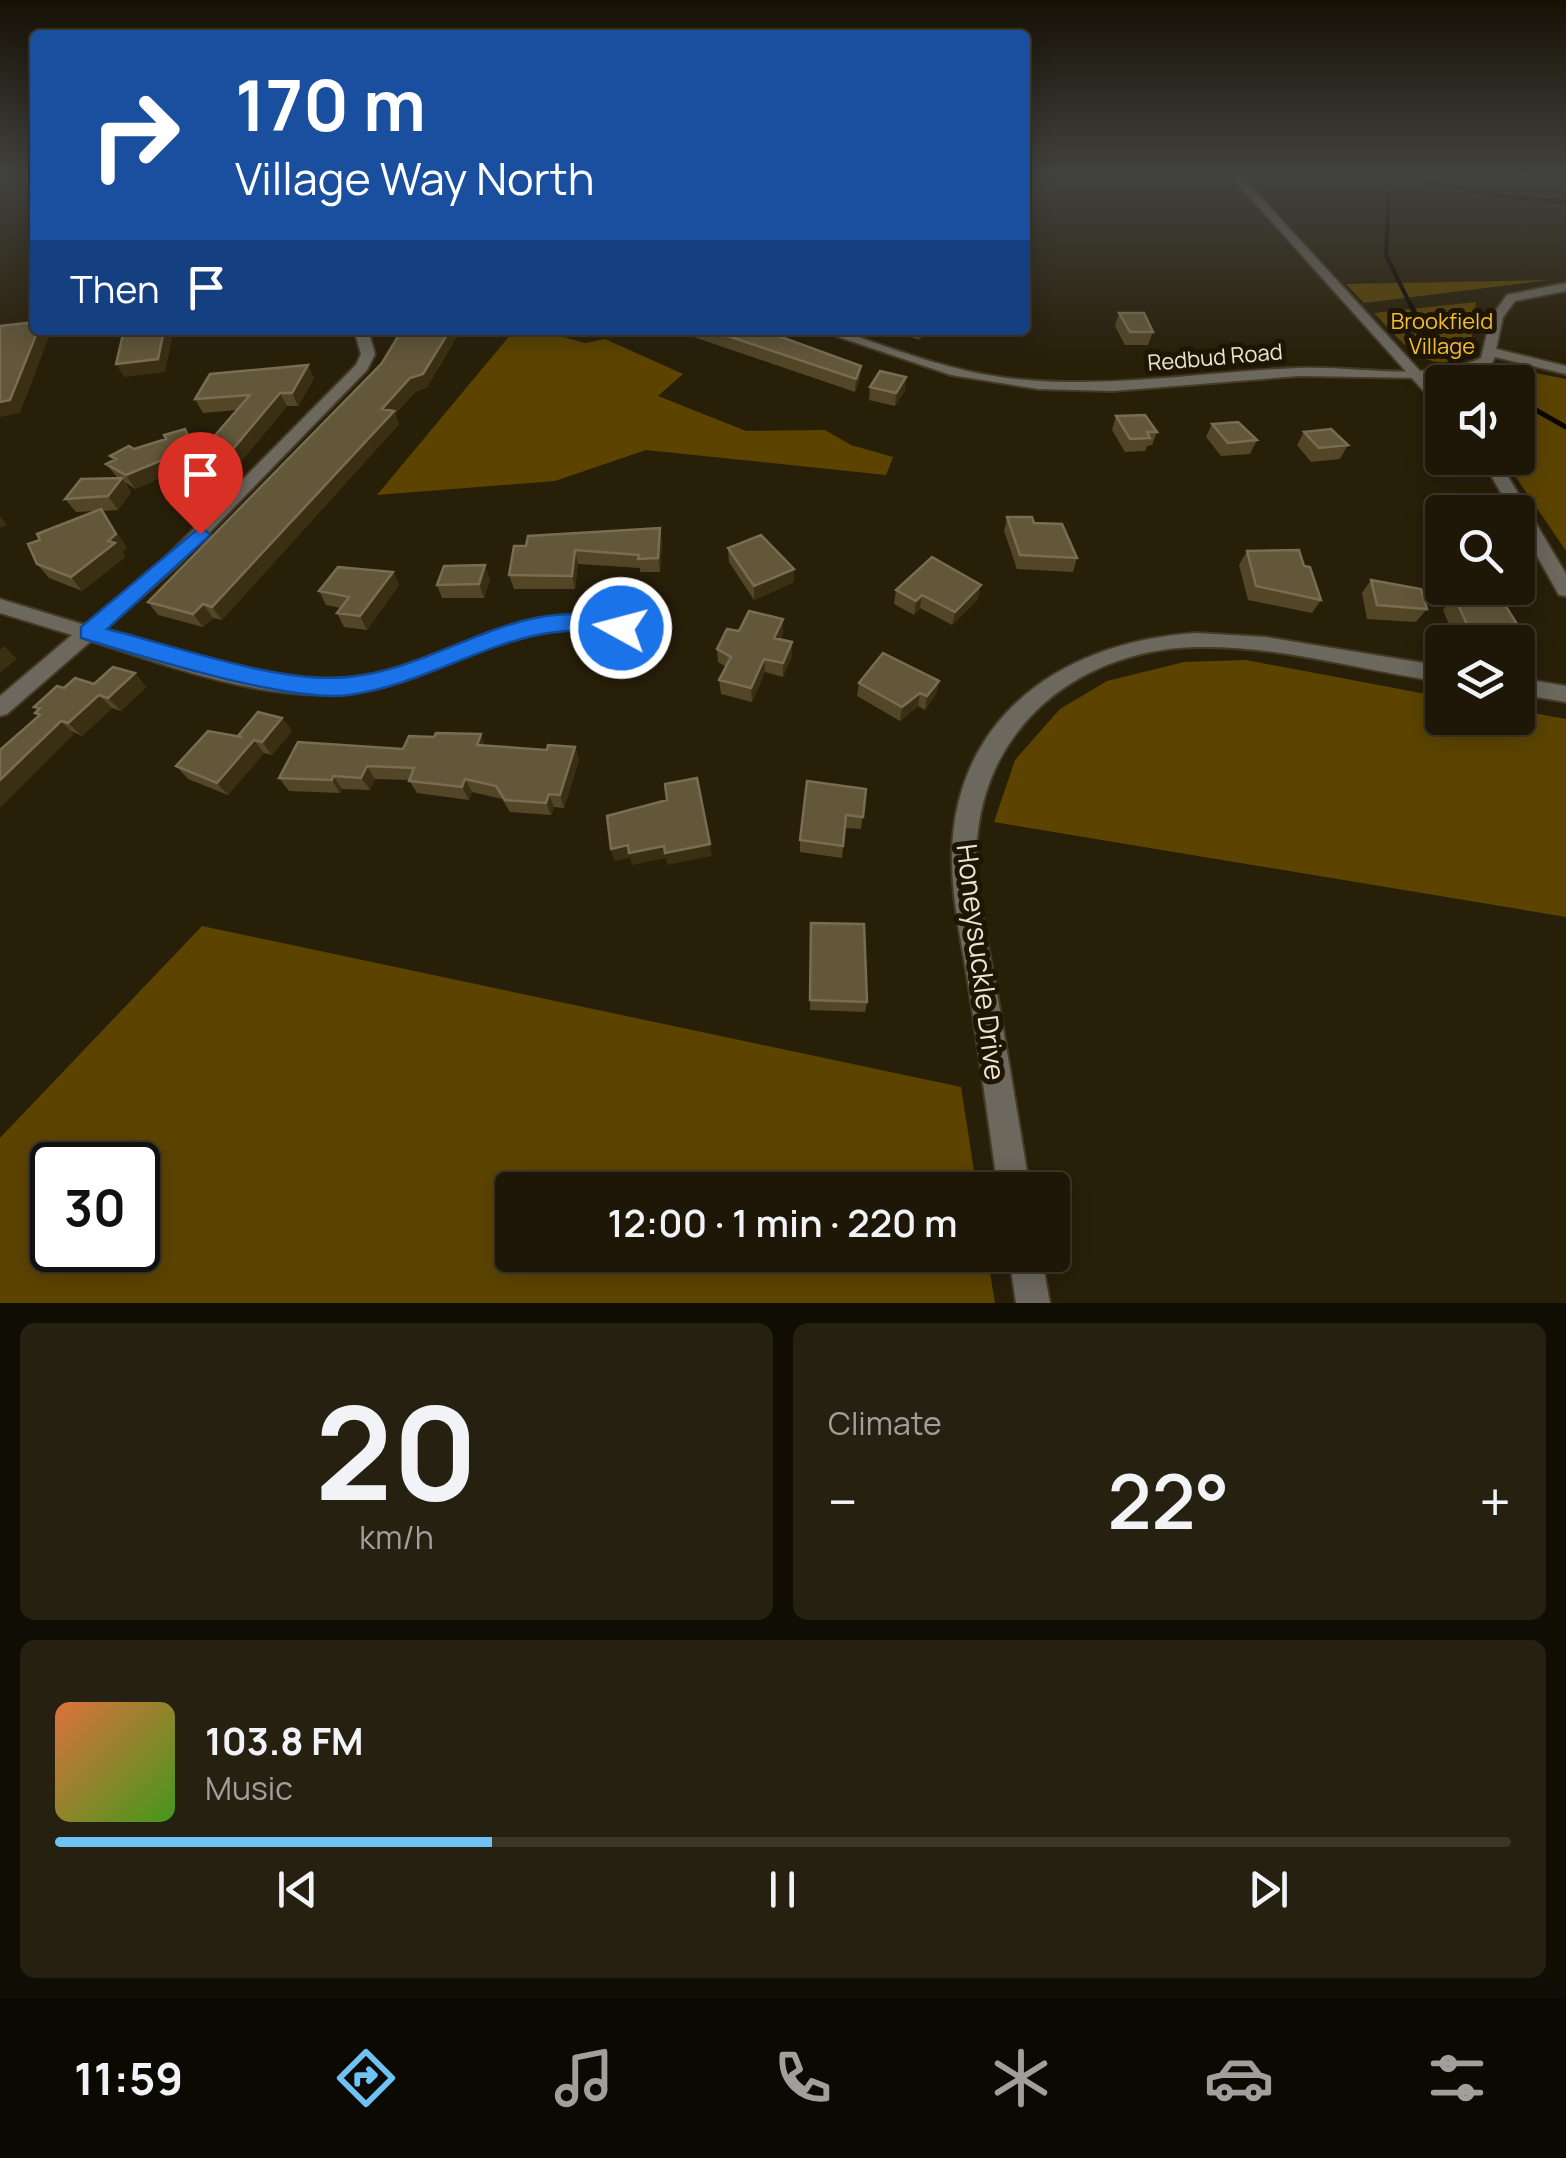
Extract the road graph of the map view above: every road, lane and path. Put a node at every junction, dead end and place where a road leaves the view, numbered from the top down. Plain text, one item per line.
1 (1291, 237) edge
2 (1566, 287) edge
3 (363, 335) edge
4 (840, 335) edge
5 (1490, 352) junction
6 (1413, 370) junction
7 (1566, 370) edge
8 (1425, 383) edge
9 (1499, 475) edge
10 (1566, 590) edge
11 (0, 606) edge
12 (621, 628) dead end
13 (89, 632) junction
14 (1425, 671) edge
15 (1535, 689) edge
16 (1566, 694) edge
17 (0, 708) edge
18 (1011, 1172) edge
19 (1028, 1272) edge
20 (1033, 1303) edge

1 - 6 street
2 - 5 street
3 - 13 street
4 - 6 street, Redbud Road
5 - 6 street, Redbud Road
5 - 7 street
6 - 8 street
9 - 10 street
11 - 13 street
12 - 13 street
13 - 17 street
14 - 18 street, Honeysuckle Drive
15 - 16 street
19 - 20 street

